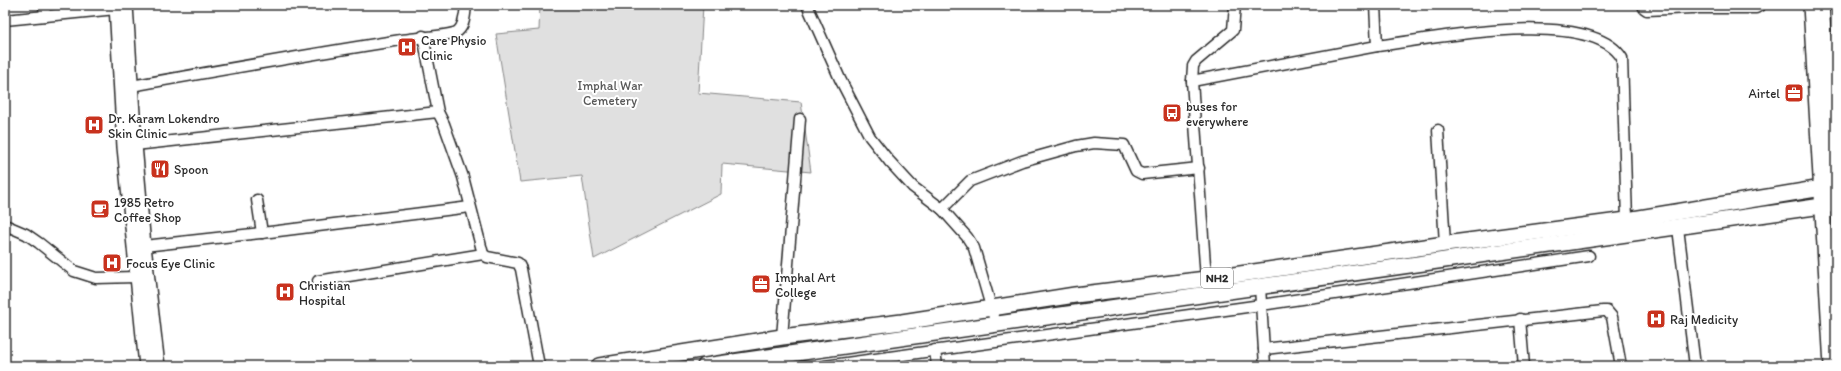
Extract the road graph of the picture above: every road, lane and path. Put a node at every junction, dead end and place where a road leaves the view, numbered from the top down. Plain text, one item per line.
1 (44, 5) edge
2 (466, 5) edge
3 (807, 5) edge
4 (1235, 5) edge
5 (1375, 5) edge
6 (1643, 5) edge
7 (1761, 5) edge
8 (1811, 5) edge
9 (1821, 5) edge
10 (119, 6) edge
11 (45, 16) junction
12 (5, 20) edge
13 (422, 36) junction
14 (123, 39) junction
15 (1377, 46) junction
16 (1192, 81) junction
17 (131, 86) junction
18 (438, 112) junction
19 (800, 119) dead end
20 (1438, 130) dead end
21 (135, 145) junction
22 (1199, 168) junction
23 (1830, 197) edge
24 (257, 200) dead end
25 (470, 207) junction
26 (942, 209) junction
27 (1627, 220) junction
28 (5, 225) edge
29 (1678, 228) junction
30 (262, 233) junction
31 (1445, 244) junction
32 (144, 246) junction
33 (483, 254) junction
34 (1372, 254) junction
35 (1589, 256) dead end
36 (1375, 270) junction
37 (136, 277) junction
38 (1206, 279) junction
39 (318, 281) dead end
40 (1260, 287) junction
41 (1261, 305) junction
42 (992, 307) junction
43 (1520, 319) junction
44 (996, 324) junction
45 (782, 337) junction
46 (1264, 349) junction
47 (935, 350) junction
48 (146, 366) edge
49 (158, 366) edge
50 (539, 366) edge
51 (599, 366) edge
52 (705, 366) edge
53 (825, 366) edge
54 (937, 366) edge
55 (1265, 366) edge
56 (1524, 366) edge
57 (1621, 366) edge
58 (1695, 366) edge
59 (1832, 366) edge

1 - 11 street
2 - 13 street
3 - 26 street
4 - 16 street
5 - 15 street
6 - 7 street
8 - 23 highway
9 - 23 highway
10 - 11 street
10 - 14 main road
11 - 12 street
13 - 17 street
13 - 18 street
14 - 17 main road
14 - 37 main road
15 - 16 street
15 - 27 street
16 - 22 street
17 - 21 main road
18 - 21 street
18 - 25 street
19 - 45 street
20 - 31 street
21 - 32 main road
22 - 26 street
22 - 38 street
23 - 27 highway, NH2
23 - 29 highway, NH2
23 - 59 highway
24 - 30 street
25 - 30 street
25 - 33 street
26 - 42 street
27 - 31 highway, NH2
28 - 37 street
29 - 36 highway, NH2
29 - 58 street
30 - 32 street
31 - 34 highway, NH2
32 - 49 main road
33 - 39 street
33 - 50 street
34 - 36 highway
34 - 38 highway, NH2
35 - 41 street
36 - 40 highway, NH2
37 - 48 main road
38 - 42 highway, NH2
40 - 41 street
40 - 44 highway, NH2
41 - 46 street
41 - 47 street
42 - 44 street
42 - 45 highway, NH2
43 - 46 street
43 - 56 street
43 - 57 street
44 - 52 highway, NH2
45 - 51 highway, NH2
46 - 55 street
47 - 53 street
47 - 54 street

